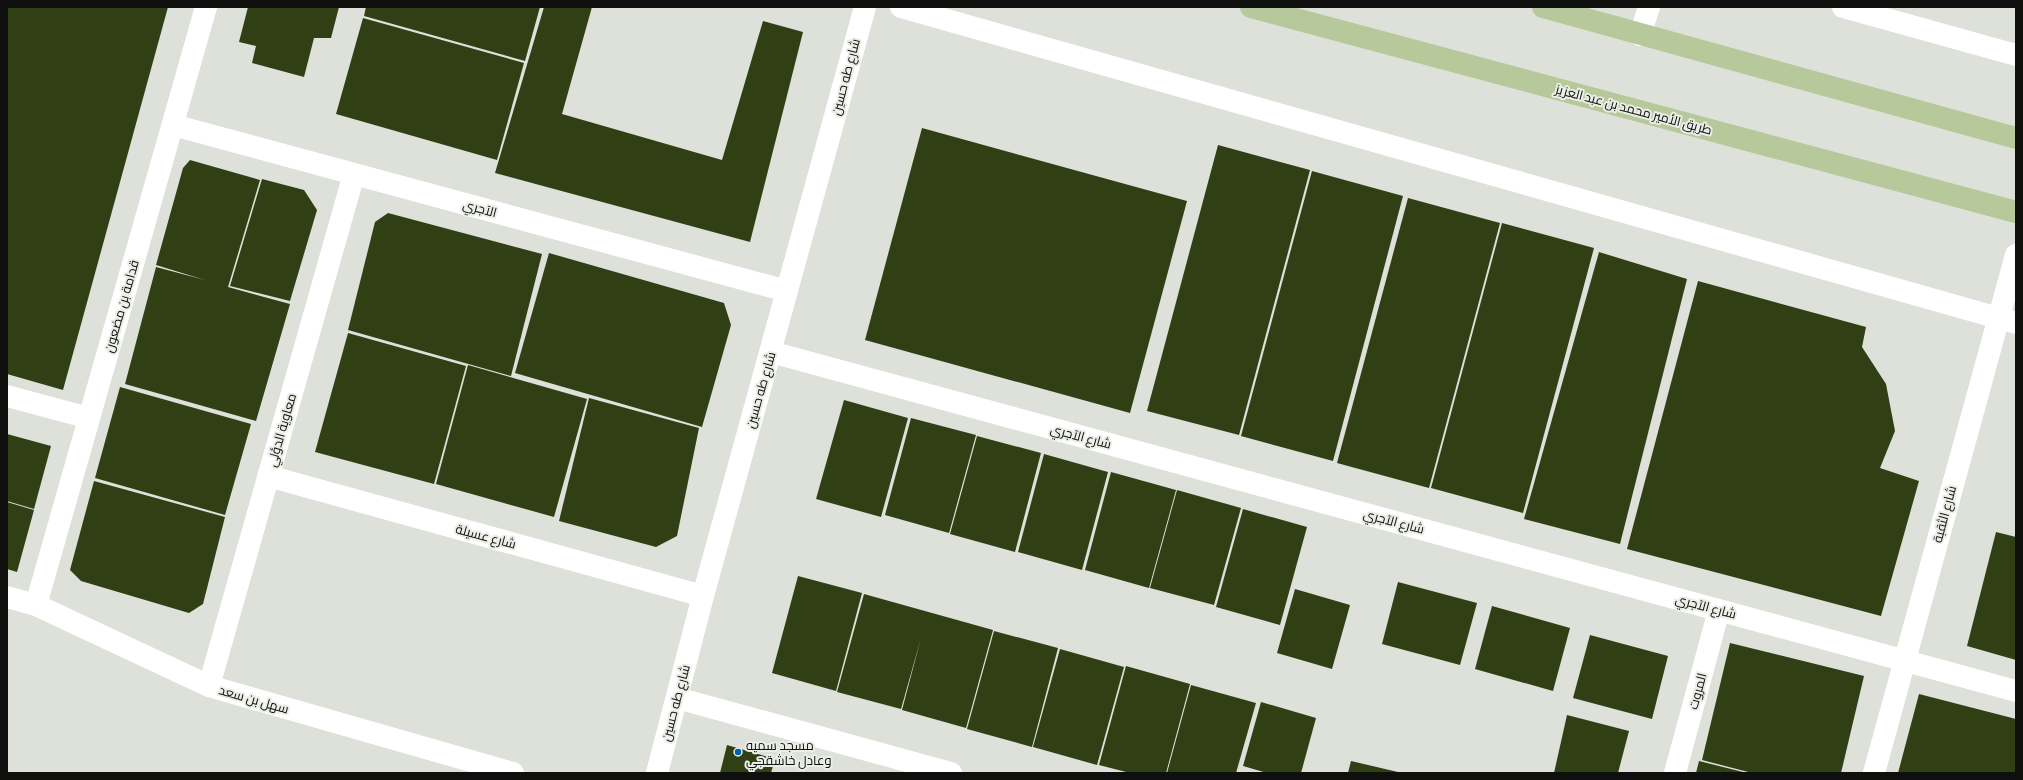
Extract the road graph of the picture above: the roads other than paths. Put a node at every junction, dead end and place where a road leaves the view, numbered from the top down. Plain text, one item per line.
1 (206, 7) edge
2 (864, 7) edge
3 (901, 7) edge
4 (1251, 7) edge
5 (1544, 7) edge
6 (1648, 7) edge
7 (1843, 7) edge
8 (1640, 35) junction
9 (2016, 55) edge
10 (173, 125) junction
11 (2016, 138) edge
12 (354, 174) junction
13 (2016, 212) edge
14 (2016, 255) edge
15 (787, 291) junction
16 (2007, 321) edge
17 (771, 352) junction
18 (7, 396) edge
19 (89, 418) junction
20 (268, 476) junction
21 (703, 596) junction
22 (7, 597) edge
23 (36, 605) junction
24 (1719, 610) junction
25 (1904, 660) junction
26 (209, 686) junction
27 (2016, 691) edge
28 (677, 698) junction
29 (513, 773) edge
30 (657, 773) edge
31 (952, 773) edge
32 (1675, 773) edge
33 (1874, 773) edge

1 - 10 street, قدامة بن مضعون
2 - 15 street, شارع طه حسين
3 - 16 street
4 - 13 main road, طريق الأمير محمد بن عبد العزيز
5 - 8 main road
6 - 8 street
7 - 9 street
8 - 11 main road
10 - 12 street, الآجري
10 - 19 street, قدامة بن مضعون
12 - 15 street, الآجري
12 - 20 street, معاوية الدؤلي
14 - 16 street, شارع الثقبة
15 - 17 street, شارع طه حسين
16 - 25 street, شارع الثقبة
17 - 21 street, شارع طه حسين
17 - 24 street, شارع الآجري
18 - 19 street
19 - 23 street, قدامة بن مضعون
20 - 21 street, شارع عسيلة
20 - 26 street, معاوية الدؤلي
21 - 28 street, شارع طه حسين
22 - 23 street, سهل بن سعد
23 - 26 street, سهل بن سعد
24 - 25 street, شارع الآجري
24 - 32 street, المروت
25 - 27 street, شارع الآجري
25 - 33 street, شارع الثقبة
26 - 29 street, سهل بن سعد
28 - 30 street, شارع طه حسين
28 - 31 street

